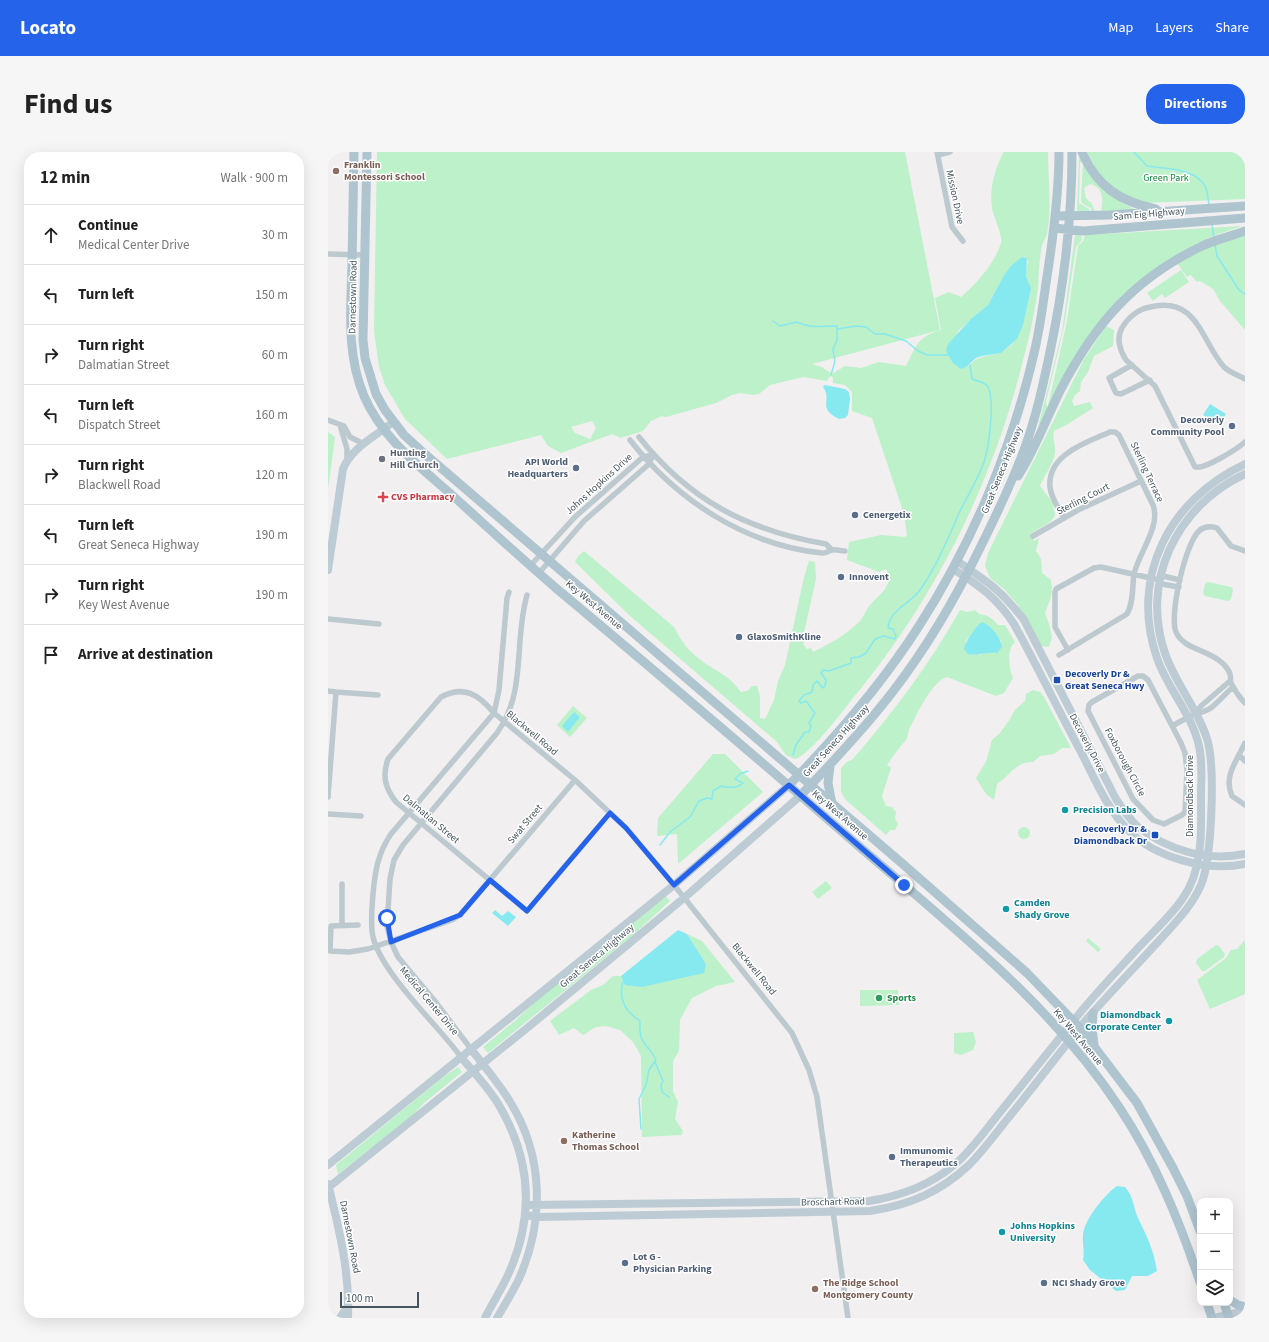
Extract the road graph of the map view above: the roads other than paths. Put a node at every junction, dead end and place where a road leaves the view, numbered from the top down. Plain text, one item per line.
1 (354, 152) edge
2 (367, 152) edge
3 (950, 152) edge
4 (1059, 152) edge
5 (1072, 152) edge
6 (1082, 152) edge
7 (938, 154) edge
8 (1245, 206) edge
9 (1168, 212) junction
10 (1056, 216) junction
11 (1070, 217) junction
12 (1245, 218) edge
13 (1054, 228) junction
14 (1070, 230) junction
15 (1245, 231) edge
16 (963, 241) dead end
17 (328, 254) edge
18 (352, 255) junction
19 (364, 255) junction
20 (1132, 365) junction
21 (1245, 379) edge
22 (1150, 380) junction
23 (328, 420) edge
24 (393, 422) junction
25 (340, 425) junction
26 (383, 430) junction
27 (639, 437) dead end
28 (630, 440) dead end
29 (1245, 443) edge
30 (364, 444) junction
31 (653, 456) junction
32 (643, 457) junction
33 (347, 460) junction
34 (649, 464) junction
35 (1245, 464) edge
36 (1245, 474) edge
37 (1141, 481) junction
38 (1006, 496) junction
39 (1064, 518) junction
40 (1033, 536) dead end
41 (832, 550) junction
42 (845, 551) dead end
43 (1245, 551) edge
44 (541, 554) junction
45 (549, 561) junction
46 (955, 565) junction
47 (530, 566) junction
48 (328, 570) edge
49 (539, 573) junction
50 (967, 573) junction
51 (1134, 574) junction
52 (1155, 579) junction
53 (1180, 580) junction
54 (1179, 587) junction
55 (509, 592) dead end
56 (527, 595) dead end
57 (328, 619) edge
58 (379, 624) dead end
59 (1068, 650) junction
60 (1059, 654) dead end
61 (1230, 682) junction
62 (1234, 687) junction
63 (328, 691) edge
64 (336, 692) junction
65 (378, 695) dead end
66 (1245, 703) edge
67 (494, 713) junction
68 (1196, 713) junction
69 (1187, 718) junction
70 (505, 722) junction
71 (1172, 726) junction
72 (1245, 743) edge
73 (1239, 755) junction
74 (1245, 761) edge
75 (830, 766) junction
76 (799, 775) junction
77 (574, 780) junction
78 (789, 785) junction
79 (811, 785) junction
80 (800, 796) junction
81 (328, 798) edge
82 (832, 804) junction
83 (1245, 805) edge
84 (409, 813) junction
85 (610, 813) junction
86 (328, 814) edge
87 (362, 816) dead end
88 (422, 822) junction
89 (1199, 854) junction
90 (1245, 854) edge
91 (1208, 855) junction
92 (1197, 864) junction
93 (1245, 864) edge
94 (1206, 865) junction
95 (490, 880) junction
96 (342, 884) dead end
97 (674, 885) junction
98 (684, 898) junction
99 (358, 925) dead end
100 (342, 926) junction
101 (391, 942) junction
102 (376, 947) junction
103 (1093, 1012) junction
104 (1073, 1021) junction
105 (1080, 1028) junction
106 (1062, 1035) junction
107 (1069, 1042) junction
108 (1094, 1046) junction
109 (471, 1049) junction
110 (461, 1057) junction
111 (483, 1064) junction
112 (473, 1072) junction
113 (328, 1165) edge
114 (328, 1186) edge
115 (831, 1202) junction
116 (527, 1205) junction
117 (538, 1205) junction
118 (832, 1212) junction
119 (526, 1215) junction
120 (537, 1216) junction
121 (1197, 1223) edge
122 (1197, 1274) edge
123 (1233, 1302) edge
124 (349, 1304) junction
125 (1208, 1306) edge
126 (1225, 1306) edge
127 (1245, 1307) edge
128 (1245, 1311) edge
129 (1228, 1316) edge
130 (340, 1318) edge
131 (348, 1318) edge
132 (485, 1318) edge
133 (497, 1318) edge
134 (848, 1318) edge
135 (1213, 1318) edge

1 - 18 main road, Darnestown Road
2 - 19 main road, Darnestown Road
3 - 7 street
4 - 10 main road, Great Seneca Highway
5 - 11 main road, Great Seneca Highway
6 - 9 main road
7 - 16 street, Mission Drive
8 - 9 main road, Sam Eig Highway
9 - 11 main road, Sam Eig Highway
10 - 11 main road, Sam Eig Highway
10 - 13 main road, Great Seneca Highway
11 - 14 main road, Great Seneca Highway
12 - 14 main road, Sam Eig Highway
13 - 14 main road, Sam Eig Highway
13 - 46 main road, Great Seneca Highway
14 - 38 main road, Great Seneca Highway
15 - 38 main road
17 - 18 street
18 - 19 street
18 - 26 main road, Darnestown Road
19 - 24 main road, Darnestown Road
20 - 21 street
20 - 22 street
20 - 22 street
22 - 29 street
23 - 25 street
24 - 26 street
24 - 44 main road, Key West Avenue
25 - 30 street
25 - 33 street
26 - 30 street
26 - 47 main road, Key West Avenue
27 - 31 street
28 - 32 street
30 - 33 street
31 - 32 street, Johns Hopkins Drive
31 - 34 street, Johns Hopkins Drive
31 - 41 street
32 - 34 street
32 - 44 street, Johns Hopkins Drive
33 - 48 street
34 - 41 street
34 - 45 street, Johns Hopkins Drive
35 - 52 street, Diamondback Drive
36 - 52 street, Diamondback Drive
37 - 39 street, Sterling Court
37 - 39 street, Sterling Terrace
37 - 51 street, Sterling Terrace
38 - 50 main road, Great Seneca Highway
39 - 40 street, Sterling Court
41 - 42 street
43 - 53 street
44 - 45 main road, Key West Avenue
44 - 47 street, Johns Hopkins Drive
45 - 49 street, Johns Hopkins Drive
45 - 76 main road, Key West Avenue
46 - 50 street, Decoverly Drive
46 - 76 main road, Great Seneca Highway
47 - 49 main road, Key West Avenue
49 - 78 main road, Key West Avenue
50 - 75 main road, Great Seneca Highway
50 - 89 street, Decoverly Drive
50 - 92 street, Decoverly Drive
51 - 52 street
51 - 59 street, Sterling Terrace
51 - 59 street
52 - 53 street
52 - 54 street
52 - 68 street, Diamondback Drive
52 - 69 street, Diamondback Drive
53 - 54 street
54 - 61 street
55 - 67 street
56 - 70 street, Medical Center Drive
57 - 58 street
59 - 60 street, Sterling Terrace
61 - 62 street
61 - 68 street
62 - 66 street
62 - 68 street
63 - 64 street
64 - 65 street
64 - 81 street
67 - 70 street, Blackwell Road
67 - 84 street, Medical Center Drive
67 - 84 street, Dalmatian Street
68 - 69 street
68 - 91 street, Diamondback Drive
69 - 71 street
69 - 89 street, Diamondback Drive
70 - 77 street, Blackwell Road
70 - 88 street, Medical Center Drive
71 - 71 street, Foxborough Circle
72 - 73 street
73 - 74 street
73 - 83 street
75 - 79 main road, Great Seneca Highway
75 - 82 main road
76 - 78 main road, Great Seneca Highway
76 - 79 main road, Key West Avenue
77 - 85 street, Blackwell Road
77 - 95 street, Swat Street
78 - 80 main road, Key West Avenue
78 - 97 street, Great Seneca Highway
79 - 80 main road, Great Seneca Highway
79 - 82 main road, Key West Avenue
80 - 98 street, Great Seneca Highway
80 - 106 main road, Key West Avenue
82 - 104 main road, Key West Avenue
84 - 88 street, Dalmatian Street
84 - 102 street, Medical Center Drive
85 - 95 street, Dalmatian Street
85 - 97 street, Blackwell Road
86 - 87 street
88 - 95 street, Dalmatian Street
88 - 101 street, Medical Center Drive
89 - 91 street, Decoverly Drive
89 - 92 street, Diamondback Drive
90 - 91 street, Decoverly Drive
91 - 94 street, Diamondback Drive
92 - 94 street, Decoverly Drive
92 - 104 street, Diamondback Drive
93 - 94 street, Decoverly Drive
94 - 103 street, Diamondback Drive
95 - 101 street, Swat Street
96 - 100 street
97 - 98 street, Blackwell Road
97 - 109 street, Great Seneca Highway
98 - 111 street, Great Seneca Highway
98 - 115 street, Blackwell Road
99 - 100 street
100 - 102 street, Swat Street
101 - 102 street, Swat Street
101 - 109 street, Medical Center Drive
102 - 110 street, Medical Center Drive
103 - 105 street, Diamondback Drive
103 - 108 main road
104 - 105 main road, Key West Avenue
104 - 106 street, Diamondback Drive
105 - 107 street, Diamondback Drive
105 - 108 main road, Key West Avenue
106 - 107 main road, Key West Avenue
106 - 115 street, Broschart Road
107 - 118 street, Broschart Road
107 - 122 main road, Key West Avenue
108 - 121 main road, Key West Avenue
109 - 110 street, Great Seneca Highway
109 - 111 street, Medical Center Drive
110 - 112 street, Medical Center Drive
110 - 113 street, Great Seneca Highway
111 - 112 street, Great Seneca Highway
111 - 117 street, Medical Center Drive
112 - 114 street, Great Seneca Highway
112 - 116 street, Medical Center Drive
114 - 124 street, Darnestown Road
115 - 117 street, Broschart Road
115 - 118 street, Blackwell Road
116 - 117 street, Broschart Road
116 - 119 street, Medical Center Drive
117 - 120 street, Medical Center Drive
118 - 120 street, Broschart Road
118 - 134 street, Blackwell Road
119 - 120 street, Broschart Road
119 - 132 street, Medical Center Drive
120 - 133 street, Medical Center Drive
123 - 127 main road
124 - 130 street
124 - 131 street, Darnestown Road
125 - 135 main road
126 - 129 main road
128 - 129 street
129 - 135 street

